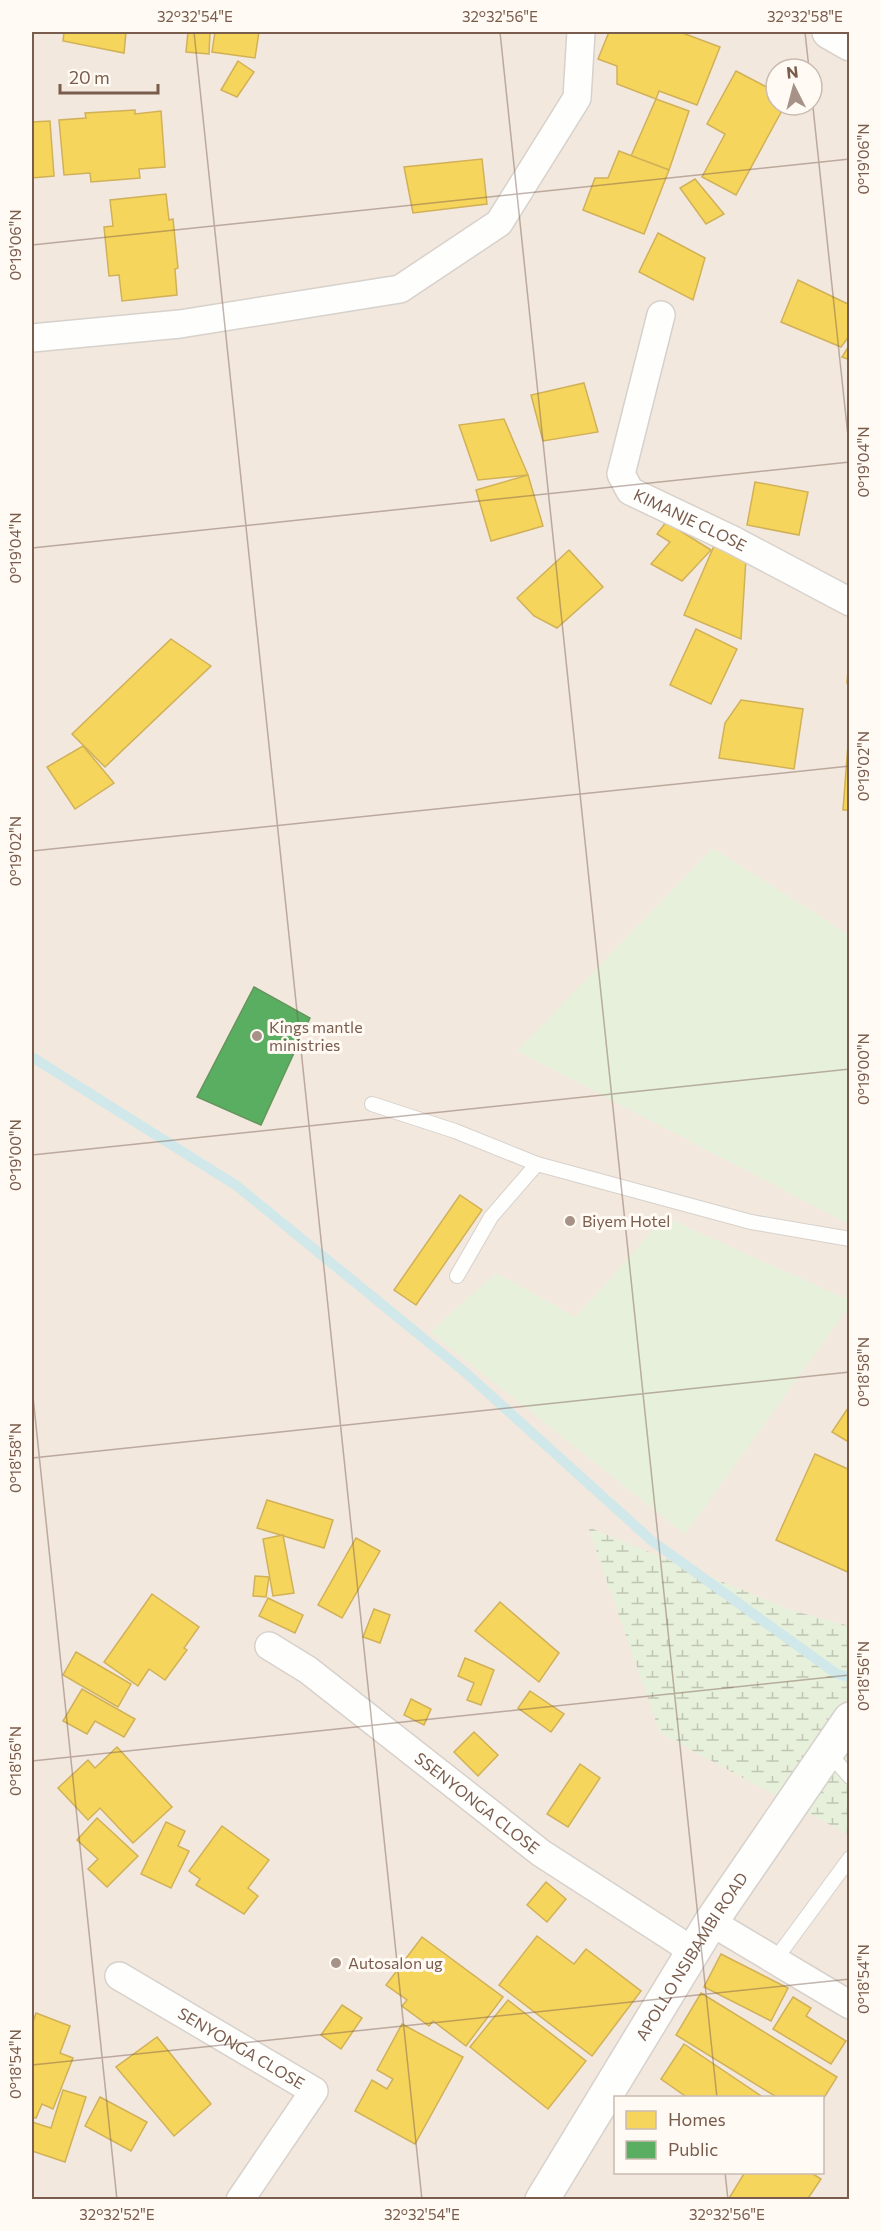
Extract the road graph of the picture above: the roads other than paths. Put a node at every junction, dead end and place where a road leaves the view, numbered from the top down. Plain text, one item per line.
1 (581, 32) edge
2 (661, 315) dead end
3 (32, 338) edge
4 (849, 602) edge
5 (372, 1104) dead end
6 (537, 1164) junction
7 (849, 1239) edge
8 (458, 1276) dead end
9 (269, 1646) dead end
10 (849, 1719) edge
11 (827, 1751) junction
12 (849, 1777) edge
13 (849, 1858) edge
14 (711, 1922) junction
15 (693, 1951) junction
16 (775, 1960) junction
17 (119, 1976) dead end
18 (849, 2005) edge
19 (240, 2199) edge
20 (542, 2199) edge

1 - 3 street
2 - 4 street, KIMANJE CLOSE
5 - 6 lane
6 - 7 lane
6 - 8 lane
9 - 15 street, SSENYONGA CLOSE
10 - 11 street, APOLLO NSIBAMBI ROAD
11 - 12 lane
11 - 14 street, APOLLO NSIBAMBI ROAD
13 - 16 lane
14 - 15 street, APOLLO NSIBAMBI ROAD
14 - 16 street
15 - 20 street, APOLLO NSIBAMBI ROAD
16 - 18 street
17 - 19 street, SENYONGA CLOSE

